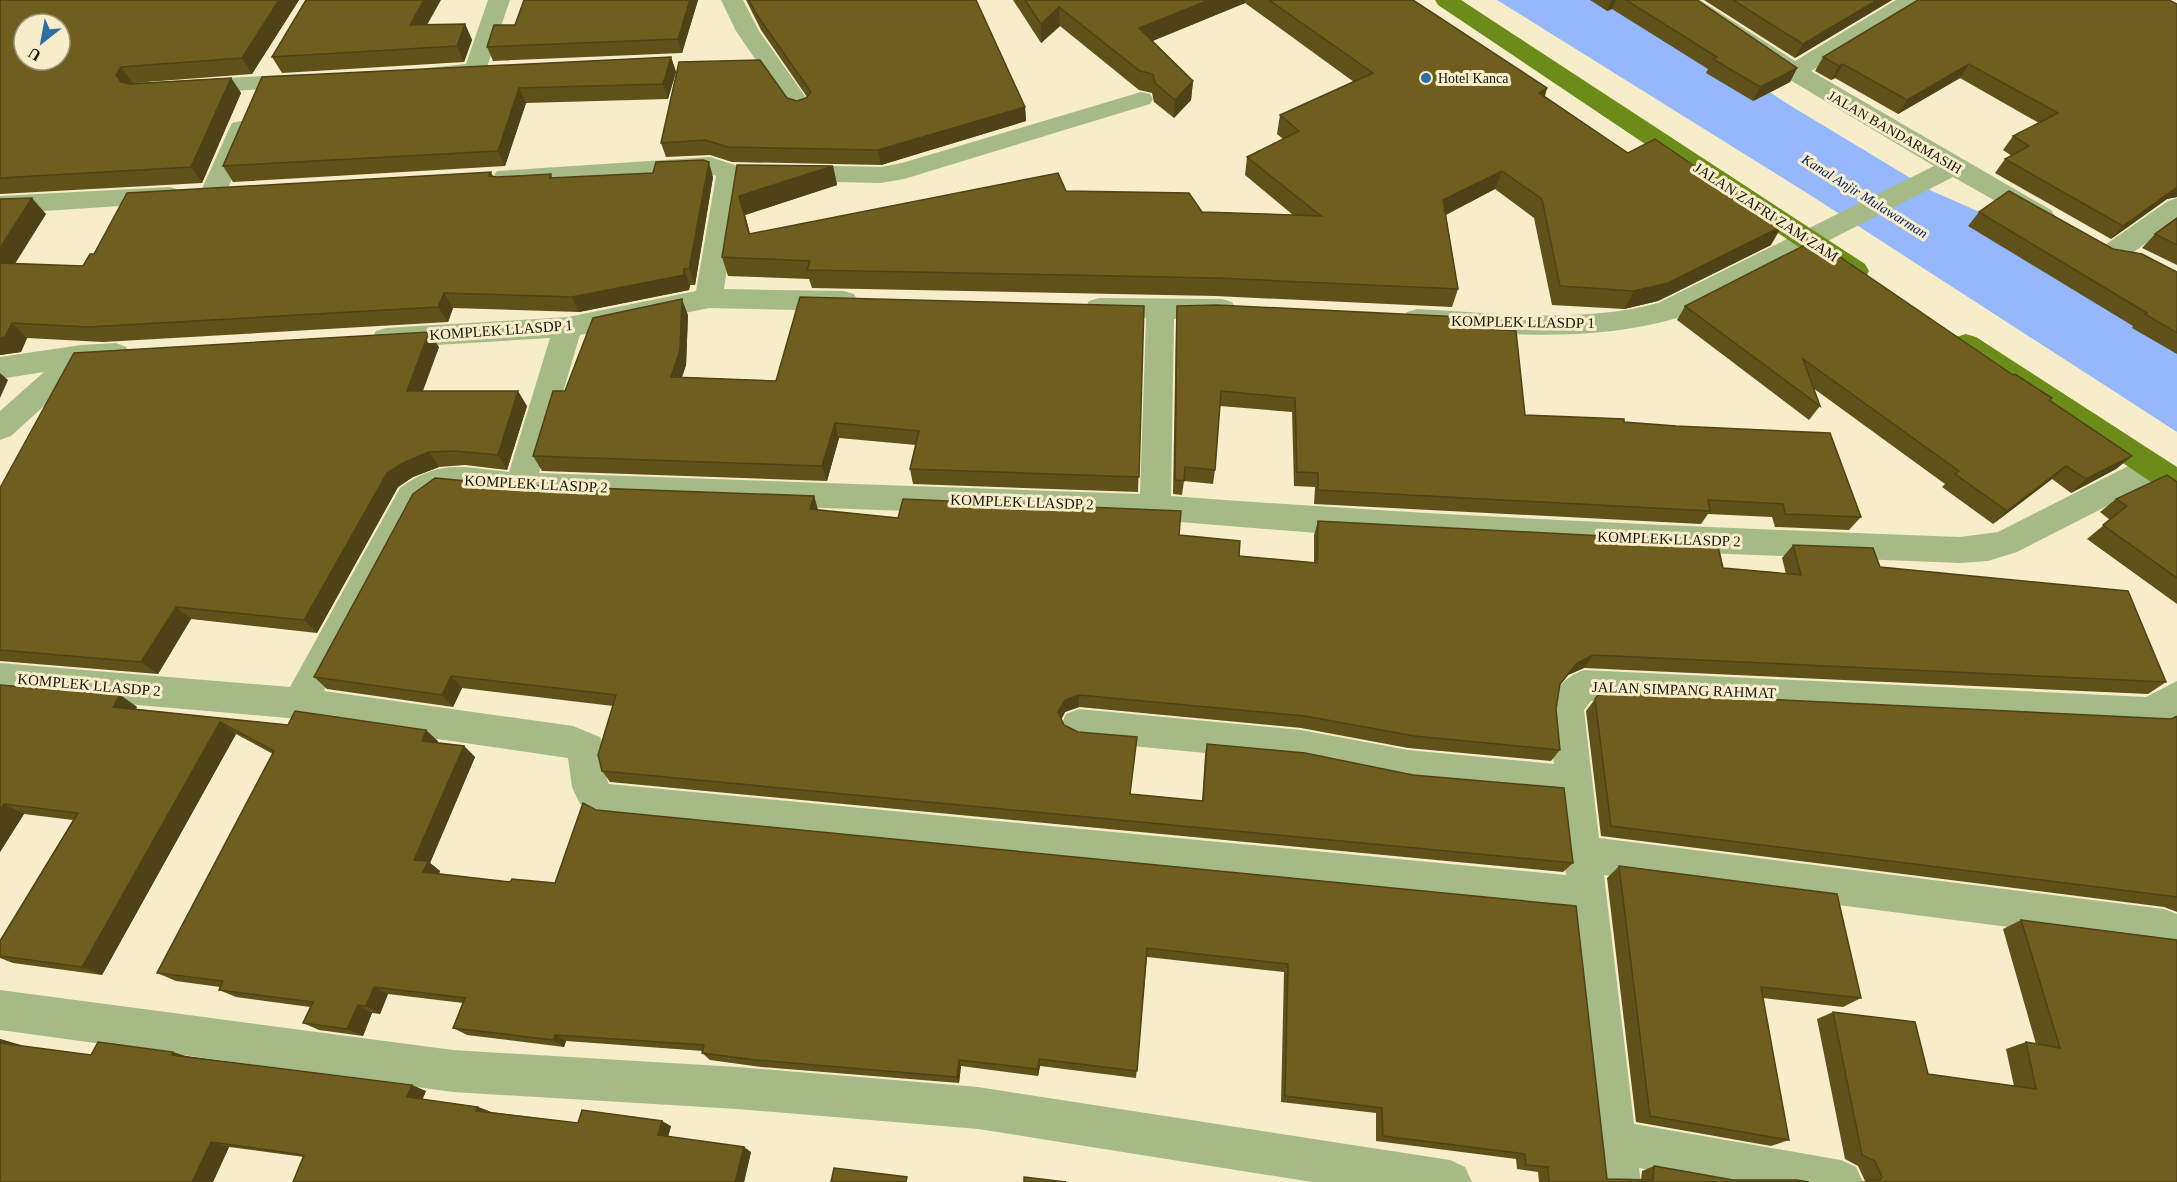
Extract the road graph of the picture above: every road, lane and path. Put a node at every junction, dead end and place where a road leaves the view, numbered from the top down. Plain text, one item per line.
1 (499, 0) edge
2 (732, 0) edge
3 (1446, 0) edge
4 (1684, 0) edge
5 (1907, 1) edge
6 (277, 58) edge
7 (1792, 72) junction
8 (416, 74) edge
9 (321, 80) edge
10 (166, 88) edge
11 (1141, 99) edge
12 (254, 100) junction
13 (800, 106) edge
14 (1952, 167) junction
15 (748, 172) junction
16 (485, 178) edge
17 (0, 205) edge
18 (2177, 207) edge
19 (2058, 225) edge
20 (1809, 240) junction
21 (2143, 261) edge
22 (1878, 286) edge
23 (709, 298) junction
24 (875, 302) edge
25 (1077, 307) edge
26 (1160, 309) junction
27 (1250, 310) edge
28 (1388, 317) edge
29 (568, 327) junction
30 (1947, 331) edge
31 (354, 340) edge
32 (140, 352) edge
33 (81, 356) junction
34 (0, 368) edge
35 (0, 428) edge
36 (2165, 476) edge
37 (520, 485) junction
38 (1155, 507) junction
39 (0, 678) edge
40 (2177, 696) edge
41 (299, 703) junction
42 (1079, 725) dead end
43 (1572, 782) junction
44 (1582, 854) junction
45 (1587, 896) junction
46 (2164, 928) dead end
47 (0, 1010) edge
48 (1617, 1162) edge
49 (1450, 1182) edge
50 (1841, 1182) edge

1 - 8 street
2 - 13 street
3 - 20 main road, JALAN ZAFRI ZAM ZAM
4 - 7 street, JALAN BANDARMASIH
5 - 7 street
6 - 12 street
7 - 14 street, JALAN BANDARMASIH
9 - 12 street
10 - 12 street
11 - 15 street
12 - 17 street
14 - 19 street, JALAN BANDARMASIH
14 - 20 street, KOMPLEK LLASDP 1
15 - 16 street
15 - 23 street
18 - 21 street
20 - 22 main road, JALAN ZAFRI ZAM ZAM
20 - 28 street, KOMPLEK LLASDP 1
23 - 24 street, KOMPLEK LLASDP 1
23 - 29 street, KOMPLEK LLASDP 1
25 - 26 street
26 - 27 street
26 - 38 street
29 - 31 street, KOMPLEK LLASDP 1
29 - 37 street
30 - 36 main road
32 - 33 street
33 - 34 street
33 - 35 street
36 - 38 street, KOMPLEK LLASDP 2
37 - 38 street, KOMPLEK LLASDP 2
37 - 41 street, KOMPLEK LLASDP 2
39 - 41 street, KOMPLEK LLASDP 2
40 - 43 street, JALAN SIMPANG RAHMAT
41 - 45 street
42 - 43 street
43 - 44 street, JALAN SIMPANG RAHMAT
44 - 45 street, JALAN SIMPANG RAHMAT
44 - 46 street
45 - 48 street, JALAN SIMPANG RAHMAT
47 - 49 street
48 - 50 street

